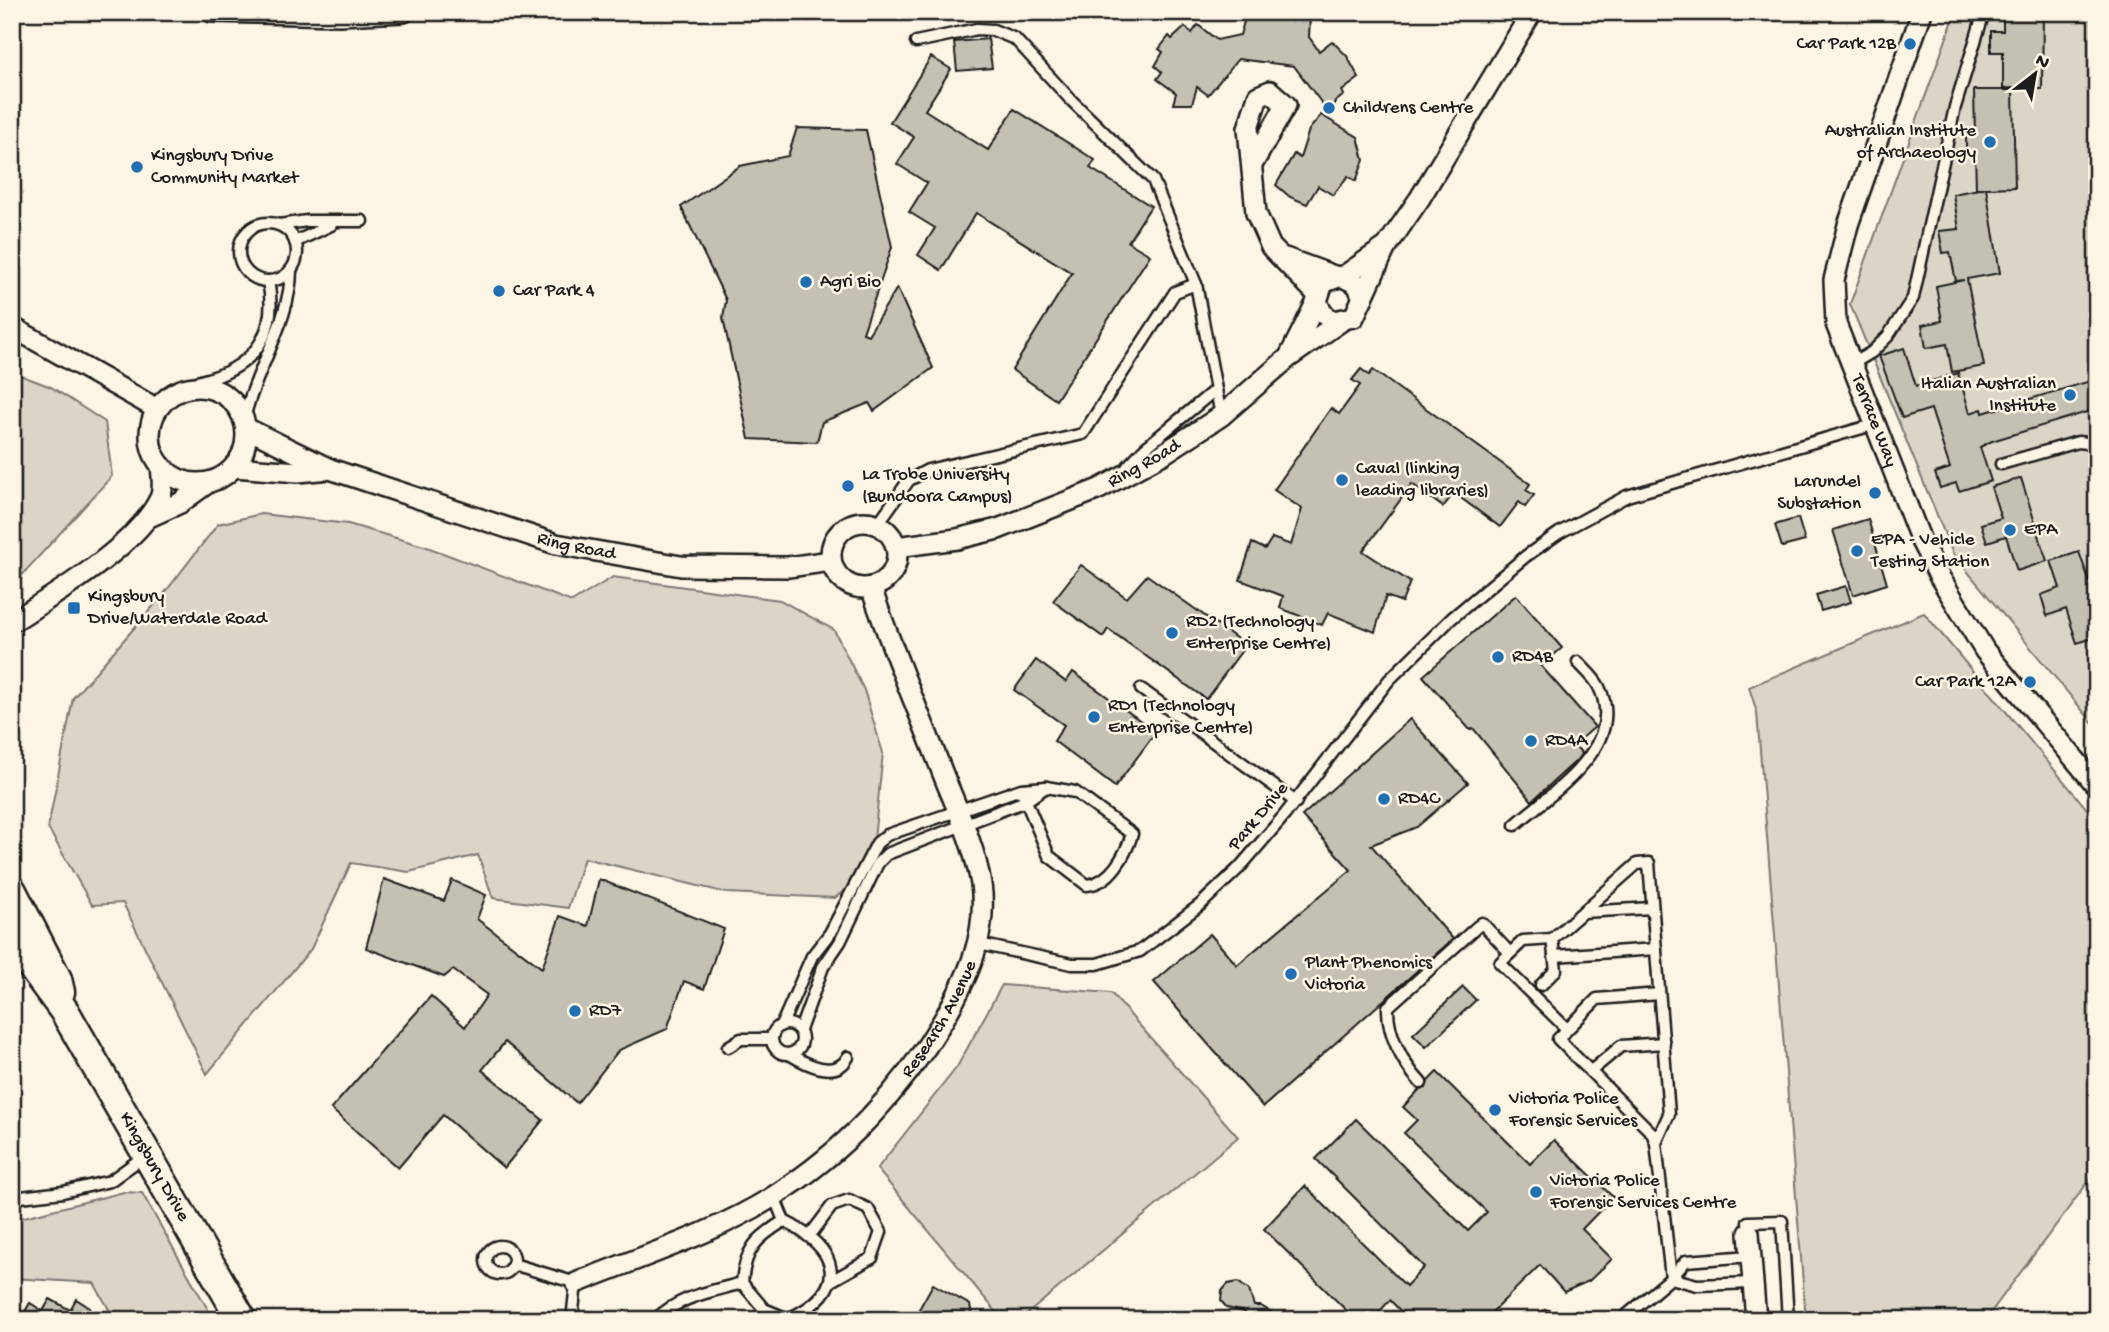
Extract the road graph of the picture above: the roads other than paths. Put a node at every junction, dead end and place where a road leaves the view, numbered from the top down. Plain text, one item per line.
1 (212, 12) edge
2 (404, 12) edge
3 (1532, 12) edge
4 (1922, 12) edge
5 (1984, 12) edge
6 (916, 42) dead end
7 (1252, 164) dead end
8 (362, 221) dead end
9 (335, 223) junction
10 (279, 225) junction
11 (295, 242) junction
12 (1387, 246) junction
13 (1280, 256) junction
14 (291, 270) junction
15 (1339, 276) junction
16 (268, 281) junction
17 (1196, 284) junction
18 (1317, 298) junction
19 (1363, 298) junction
20 (1340, 322) junction
21 (12, 327) edge
22 (1288, 358) junction
23 (1852, 364) junction
24 (1215, 390) junction
25 (179, 391) junction
26 (157, 409) junction
27 (1221, 416) junction
28 (245, 424) junction
29 (1876, 424) junction
30 (2097, 444) edge
31 (2001, 464) dead end
32 (161, 466) junction
33 (234, 467) junction
34 (330, 470) junction
35 (1116, 480) junction
36 (209, 482) junction
37 (148, 517) junction
38 (877, 525) junction
39 (896, 547) junction
40 (831, 561) junction
41 (871, 587) junction
42 (12, 622) edge
43 (1578, 662) dead end
44 (1141, 689) dead end
45 (2097, 786) edge
46 (1046, 787) junction
47 (1021, 789) junction
48 (1026, 801) junction
49 (1296, 802) junction
50 (960, 818) junction
51 (1515, 825) dead end
52 (12, 891) edge
53 (1652, 908) junction
54 (1583, 912) junction
55 (1552, 939) junction
56 (12, 940) edge
57 (979, 944) junction
58 (1656, 949) junction
59 (1510, 953) junction
60 (1554, 956) junction
61 (1541, 985) dead end
62 (1659, 994) junction
63 (65, 1012) junction
64 (782, 1024) junction
65 (1567, 1029) junction
66 (800, 1030) junction
67 (772, 1039) junction
68 (1664, 1044) junction
69 (729, 1047) dead end
70 (789, 1054) junction
71 (848, 1056) dead end
72 (1591, 1072) junction
73 (1421, 1083) dead end
74 (1656, 1143) junction
75 (146, 1154) junction
76 (774, 1196) junction
77 (12, 1198) edge
78 (784, 1221) junction
79 (1749, 1233) joint
80 (811, 1234) junction
81 (1751, 1256) junction
82 (513, 1264) dead end
83 (1671, 1278) junction
84 (831, 1281) junction
85 (576, 1283) junction
86 (742, 1283) junction
87 (1753, 1283) junction
88 (242, 1320) edge
89 (572, 1320) edge
90 (655, 1320) edge
91 (1543, 1320) edge
92 (1550, 1320) edge
93 (1621, 1320) edge
94 (1756, 1320) edge
95 (1788, 1320) edge

1 - 2 street
3 - 12 street
4 - 23 street, Terrace Way
5 - 23 lane
6 - 17 lane
7 - 13 street
8 - 9 lane
9 - 10 lane
9 - 11 lane
10 - 11 lane
10 - 16 lane
11 - 14 lane
12 - 15 street
12 - 19 street
13 - 15 street
13 - 18 street
14 - 16 lane
14 - 28 lane
15 - 18 street
15 - 19 street
16 - 25 lane
17 - 24 lane
17 - 38 lane
18 - 20 street
18 - 22 street, Ring Road
19 - 20 street
20 - 22 street, Ring Road
21 - 26 street
22 - 27 street, Ring Road
23 - 29 street, Terrace Way
24 - 27 lane
24 - 35 lane
25 - 26 street
25 - 28 street
26 - 32 street
27 - 35 street, Ring Road
28 - 33 street
28 - 34 street, Ring Road
29 - 45 street, Terrace Way
29 - 49 lane, Park Drive
30 - 31 lane
32 - 36 street
32 - 37 street
33 - 34 street, Ring Road
33 - 36 street
34 - 40 street, Ring Road
35 - 39 street, Ring Road
36 - 37 street
37 - 42 street
38 - 39 street
38 - 40 street
39 - 41 street
40 - 41 street
41 - 50 street, Research Avenue
43 - 51 lane
44 - 49 lane
46 - 47 lane
46 - 48 lane
46 - 48 lane
47 - 48 lane
47 - 50 lane
48 - 50 lane
49 - 57 lane, Park Drive
50 - 57 street, Research Avenue
50 - 64 lane
50 - 66 lane
52 - 63 main road, Kingsbury Drive
53 - 54 lane
53 - 54 lane
53 - 58 lane
54 - 55 lane
55 - 59 lane
55 - 60 lane
56 - 63 main road, Kingsbury Drive
57 - 76 street, Research Avenue
58 - 60 lane
58 - 62 lane
59 - 65 lane
59 - 73 lane
60 - 61 lane
62 - 65 lane
62 - 68 lane
63 - 75 main road, Kingsbury Drive
64 - 66 lane
64 - 67 lane
65 - 72 lane
66 - 70 lane
67 - 69 lane
67 - 70 lane
68 - 72 lane
68 - 74 lane
70 - 71 lane
72 - 74 lane
74 - 83 lane
75 - 77 lane
75 - 88 main road, Kingsbury Drive
76 - 78 lane
76 - 85 street, Research Avenue
78 - 80 lane
78 - 86 lane
79 - 81 street
79 - 95 lane
80 - 84 lane
80 - 84 lane
81 - 83 lane
81 - 87 street
82 - 85 lane
83 - 87 lane
83 - 93 lane
84 - 86 lane
85 - 89 lane
86 - 90 lane
87 - 94 street
91 - 92 lane

